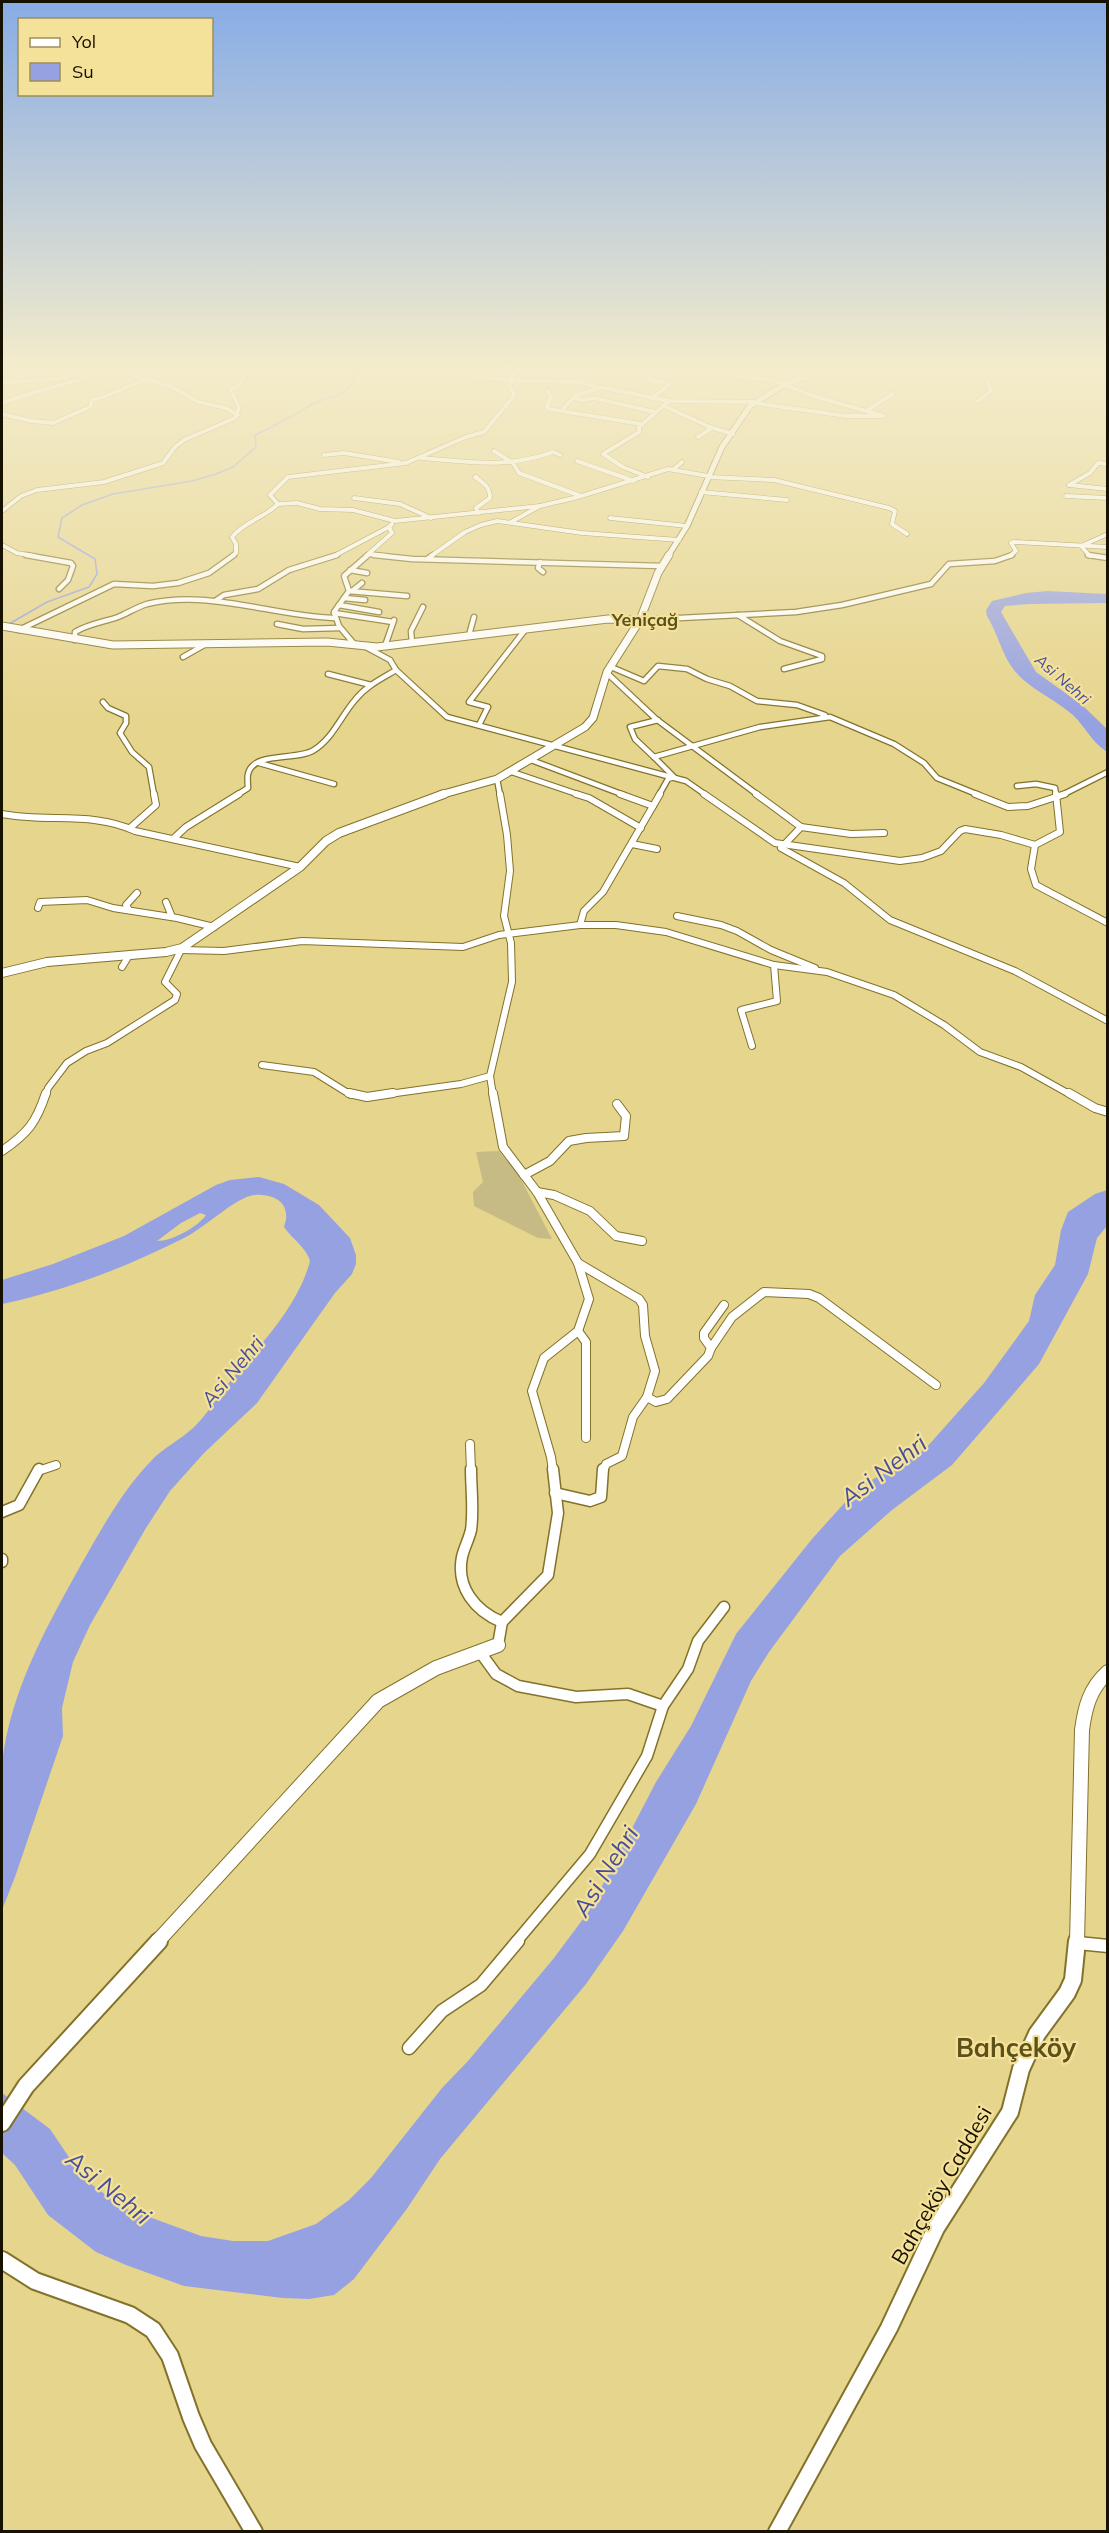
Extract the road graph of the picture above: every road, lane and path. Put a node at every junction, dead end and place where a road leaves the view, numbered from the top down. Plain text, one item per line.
1 (94, 483) edge
2 (284, 483) edge
3 (485, 483) edge
4 (547, 483) edge
5 (626, 483) edge
6 (705, 483) edge
7 (790, 483) edge
8 (1071, 483) edge
9 (1107, 489) edge
10 (701, 492) junction
11 (582, 496) junction
12 (1066, 496) dead end
13 (354, 498) dead end
14 (1107, 498) edge
15 (787, 500) dead end
16 (278, 504) junction
17 (540, 506) junction
18 (2, 511) edge
19 (478, 513) junction
20 (433, 518) junction
21 (610, 518) dead end
22 (395, 521) junction
23 (511, 522) junction
24 (687, 526) junction
25 (389, 527) junction
26 (907, 534) dead end
27 (1107, 534) edge
28 (679, 540) junction
29 (2, 545) edge
30 (1081, 546) junction
31 (1107, 547) edge
32 (369, 554) junction
33 (1107, 558) edge
34 (427, 560) junction
35 (540, 562) junction
36 (662, 566) junction
37 (350, 570) junction
38 (543, 572) dead end
39 (367, 573) dead end
40 (362, 583) dead end
41 (59, 589) dead end
42 (350, 591) junction
43 (407, 596) dead end
44 (344, 598) junction
45 (365, 600) dead end
46 (215, 601) junction
47 (339, 604) junction
48 (423, 607) dead end
49 (379, 612) dead end
50 (737, 614) junction
51 (334, 615) junction
52 (474, 617) dead end
53 (640, 620) junction
54 (277, 624) dead end
55 (2, 626) edge
56 (340, 628) junction
57 (17, 629) junction
58 (525, 630) junction
59 (469, 635) junction
60 (75, 640) junction
61 (412, 643) junction
62 (206, 644) junction
63 (355, 645) junction
64 (364, 646) junction
65 (385, 646) junction
66 (183, 657) dead end
67 (784, 669) dead end
68 (396, 670) junction
69 (609, 671) junction
70 (328, 674) dead end
71 (639, 679) junction
72 (371, 685) junction
73 (620, 686) junction
74 (103, 702) dead end
75 (830, 717) junction
76 (658, 720) junction
77 (480, 725) junction
78 (554, 745) junction
79 (692, 747) junction
80 (654, 757) junction
81 (531, 760) junction
82 (259, 763) junction
83 (512, 772) junction
84 (1107, 772) edge
85 (674, 777) junction
86 (497, 779) junction
87 (334, 784) dead end
88 (1017, 786) dead end
89 (1058, 797) junction
90 (653, 806) junction
91 (2, 814) edge
92 (801, 827) junction
93 (130, 828) junction
94 (641, 828) junction
95 (884, 832) dead end
96 (173, 839) junction
97 (632, 844) junction
98 (784, 844) junction
99 (1035, 845) junction
100 (657, 849) dead end
101 (300, 867) junction
102 (137, 893) dead end
103 (166, 902) dead end
104 (38, 908) dead end
105 (129, 910) junction
106 (677, 916) dead end
107 (172, 917) junction
108 (1107, 923) edge
109 (580, 926) junction
110 (214, 927) junction
111 (509, 934) junction
112 (182, 949) junction
113 (130, 954) junction
114 (774, 965) junction
115 (122, 967) dead end
116 (827, 972) junction
117 (2, 973) edge
118 (1107, 1021) edge
119 (752, 1046) dead end
120 (262, 1065) dead end
121 (490, 1076) junction
122 (617, 1104) dead end
123 (1107, 1112) edge
124 (2, 1152) edge
125 (524, 1175) junction
126 (537, 1192) junction
127 (642, 1241) dead end
128 (578, 1263) junction
129 (724, 1305) dead end
130 (578, 1331) junction
131 (711, 1348) junction
132 (936, 1385) dead end
133 (647, 1397) junction
134 (586, 1438) dead end
135 (470, 1444) dead end
136 (56, 1465) dead end
137 (555, 1493) junction
138 (2, 1512) edge
139 (724, 1608) dead end
140 (501, 1622) junction
141 (498, 1645) joint
142 (480, 1652) junction
143 (1107, 1672) edge
144 (663, 1706) junction
145 (1078, 1943) junction
146 (1107, 1946) edge
147 (410, 2048) dead end
148 (2, 2123) edge
149 (2, 2260) edge
150 (254, 2532) edge
151 (777, 2532) edge

1 - 18 street
2 - 16 street
3 - 19 street
4 - 11 street
5 - 11 street
6 - 10 street
7 - 26 street
8 - 9 street
10 - 15 street
10 - 24 street
11 - 17 street
12 - 14 street
13 - 20 street
16 - 22 street
16 - 57 street
17 - 19 street
17 - 23 street
19 - 20 street
20 - 22 street
21 - 24 street
22 - 25 street
23 - 28 street
23 - 34 street
24 - 28 street
25 - 32 street
25 - 46 street
27 - 30 street
28 - 36 street
29 - 41 street
30 - 31 street
30 - 33 street
30 - 50 street
32 - 34 street
32 - 37 street
34 - 35 street
35 - 36 street
35 - 38 street
36 - 53 street
37 - 39 street
37 - 42 street
40 - 42 street
42 - 43 street
42 - 44 street
44 - 45 street
44 - 47 street
46 - 51 street
46 - 60 street
47 - 49 street
47 - 51 street
48 - 61 street
50 - 53 street
50 - 67 street
51 - 56 street
51 - 65 street
52 - 59 street
53 - 58 street
53 - 69 street
54 - 56 street
55 - 57 street
56 - 63 street
57 - 60 street
58 - 59 street
58 - 77 street
59 - 61 street
60 - 62 street
61 - 65 street
62 - 63 street
62 - 66 street
63 - 64 street
64 - 65 street
64 - 68 street
68 - 72 street
68 - 77 street
69 - 71 street
69 - 73 street
69 - 78 street
70 - 72 street
71 - 73 street
71 - 75 street
72 - 82 street
73 - 76 street
74 - 93 street
75 - 79 street
75 - 89 street
76 - 79 street
76 - 80 street
77 - 78 street
78 - 81 street
78 - 85 street
79 - 80 street
79 - 92 street
80 - 85 street
81 - 83 street
81 - 90 street
82 - 87 street
82 - 96 street
83 - 86 street
83 - 94 street
84 - 89 street
85 - 90 street
85 - 98 street
86 - 101 street
86 - 111 street
88 - 89 street
89 - 99 street
90 - 94 street
91 - 93 street
92 - 95 street
92 - 98 street
93 - 96 street
94 - 97 street
96 - 101 street
97 - 100 street
97 - 109 street
98 - 99 street
98 - 118 street
99 - 108 street
101 - 110 street
102 - 105 street
103 - 107 street
104 - 105 street
105 - 107 street
106 - 116 street
107 - 110 street
109 - 111 street
109 - 114 street
110 - 112 street
111 - 112 street
111 - 121 street
112 - 113 street
112 - 124 street
113 - 115 street
113 - 117 street
114 - 116 street
114 - 119 street
116 - 123 street
120 - 121 street
121 - 125 street
122 - 125 street
125 - 126 street
126 - 127 street
126 - 128 street
128 - 130 street
128 - 133 street
129 - 131 street
130 - 134 street
130 - 137 street
131 - 132 street
131 - 133 street
133 - 137 street
135 - 140 street
136 - 138 street
137 - 140 street
139 - 144 street
140 - 141 street
141 - 142 street
142 - 144 street
142 - 148 street
143 - 145 street, Bahçeköy Caddesi
144 - 147 street
145 - 146 street
145 - 151 street, Bahçeköy Caddesi
149 - 150 street

